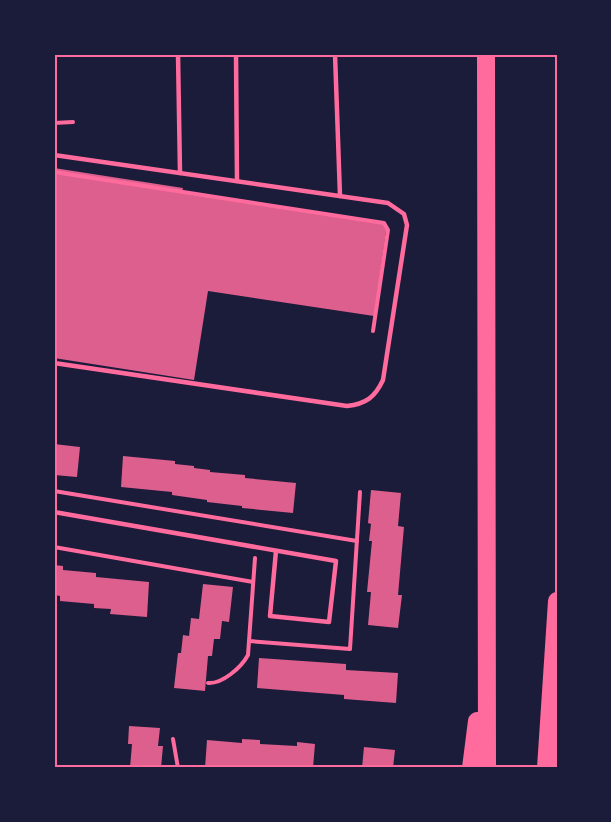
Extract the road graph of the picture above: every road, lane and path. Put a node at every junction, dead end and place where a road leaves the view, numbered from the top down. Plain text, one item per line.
1 (178, 54) edge
2 (236, 54) edge
3 (334, 54) edge
4 (486, 54) edge
5 (73, 122) dead end
6 (54, 123) edge
7 (54, 155) edge
8 (54, 172) edge
9 (180, 173) junction
10 (237, 181) junction
11 (340, 196) junction
12 (373, 331) dead end
13 (54, 363) edge
14 (54, 490) edge
15 (54, 513) edge
16 (357, 541) dead end
17 (54, 548) edge
18 (256, 548) junction
19 (276, 551) junction
20 (253, 582) junction
21 (557, 601) edge
22 (487, 641) junction
23 (208, 683) dead end
24 (173, 739) dead end
25 (178, 768) edge
26 (471, 768) edge
27 (487, 768) edge
28 (546, 768) edge

1 - 9 lane
2 - 10 lane
3 - 11 lane
4 - 22 highway
5 - 6 path
7 - 9 lane
8 - 12 path
9 - 10 lane
10 - 11 lane
11 - 13 lane
14 - 16 path
15 - 18 lane
17 - 20 path
18 - 19 lane
18 - 20 path
19 - 19 lane
20 - 23 path
21 - 28 highway
22 - 26 highway
22 - 27 highway
24 - 25 path

